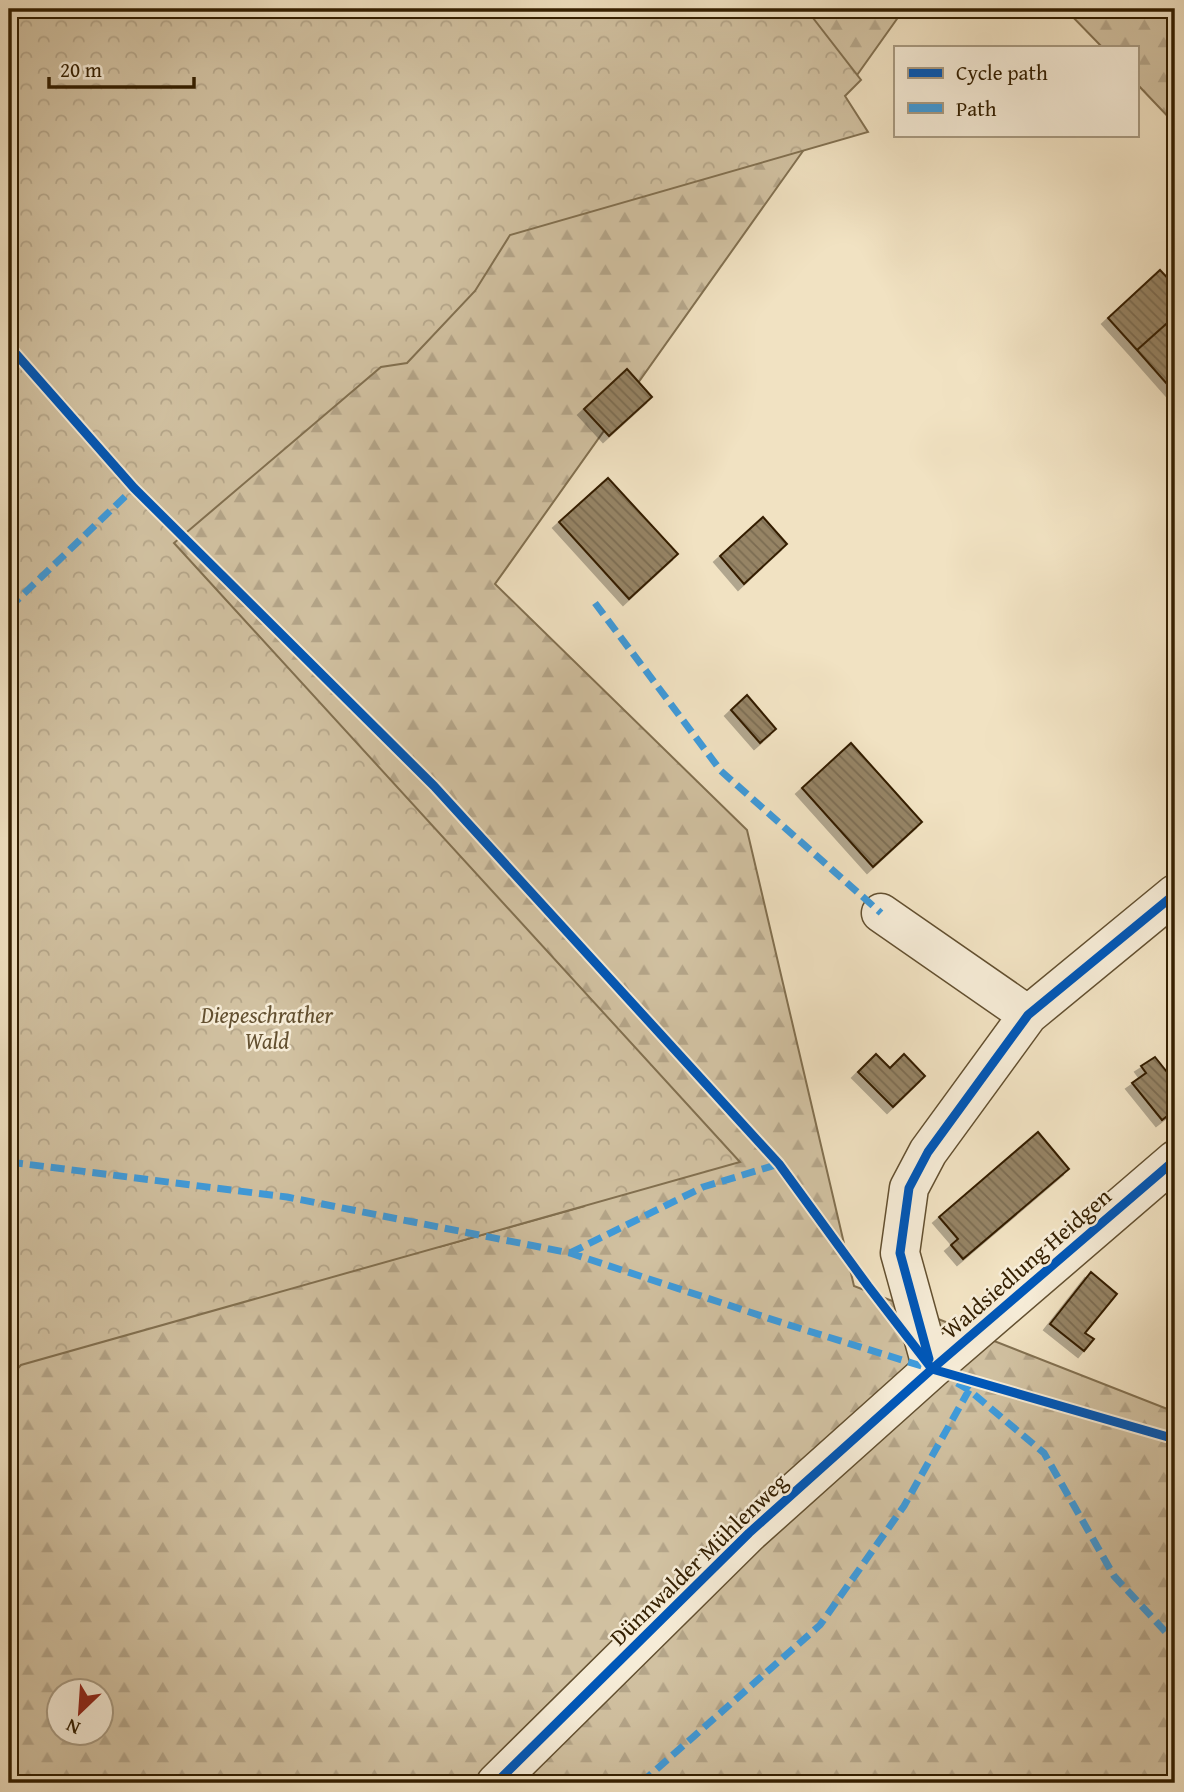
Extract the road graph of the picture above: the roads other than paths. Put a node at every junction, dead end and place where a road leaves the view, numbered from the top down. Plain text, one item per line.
1 (1175, 894) edge
2 (881, 913) dead end
3 (1028, 1015) junction
4 (1175, 1160) edge
5 (932, 1369) junction
6 (496, 1783) edge

1 - 3 street, Waldsiedlung Heidgen
2 - 3 street
3 - 5 street, Waldsiedlung Heidgen
4 - 5 street, Waldsiedlung Heidgen
5 - 6 street, Dünnwalder Mühlenweg

